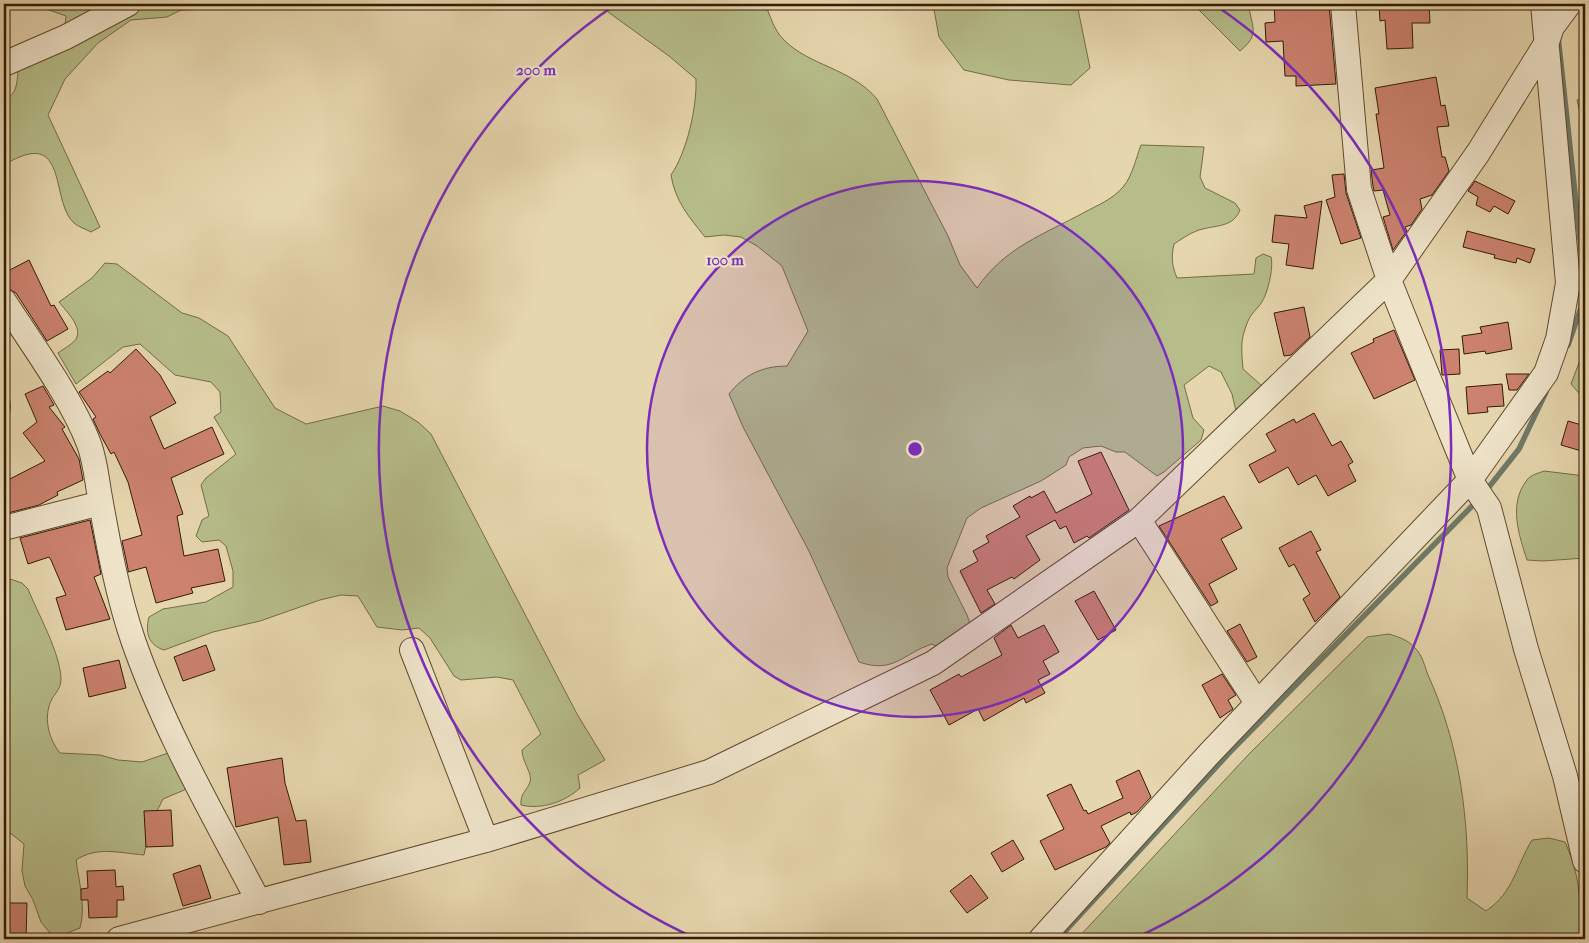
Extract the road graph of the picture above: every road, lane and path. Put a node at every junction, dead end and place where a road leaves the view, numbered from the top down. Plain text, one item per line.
1 (128, 4) edge
2 (1343, 4) edge
3 (1543, 4) edge
4 (1558, 21) edge
5 (4, 64) edge
6 (1389, 280) junction
7 (4, 301) edge
8 (1474, 484) junction
9 (101, 503) junction
10 (1139, 520) junction
11 (4, 528) edge
12 (412, 650) dead end
13 (1257, 704) junction
14 (486, 840) junction
15 (1585, 861) edge
16 (259, 902) junction
17 (119, 939) edge
18 (1041, 939) edge

1 - 5 street
2 - 6 street
3 - 4 street
4 - 6 street
4 - 8 street
6 - 8 street
6 - 10 street
7 - 9 street
8 - 13 street
8 - 15 street
9 - 11 street
9 - 16 street
10 - 13 street
10 - 14 street
12 - 14 street
13 - 18 street
14 - 16 street
16 - 17 street

